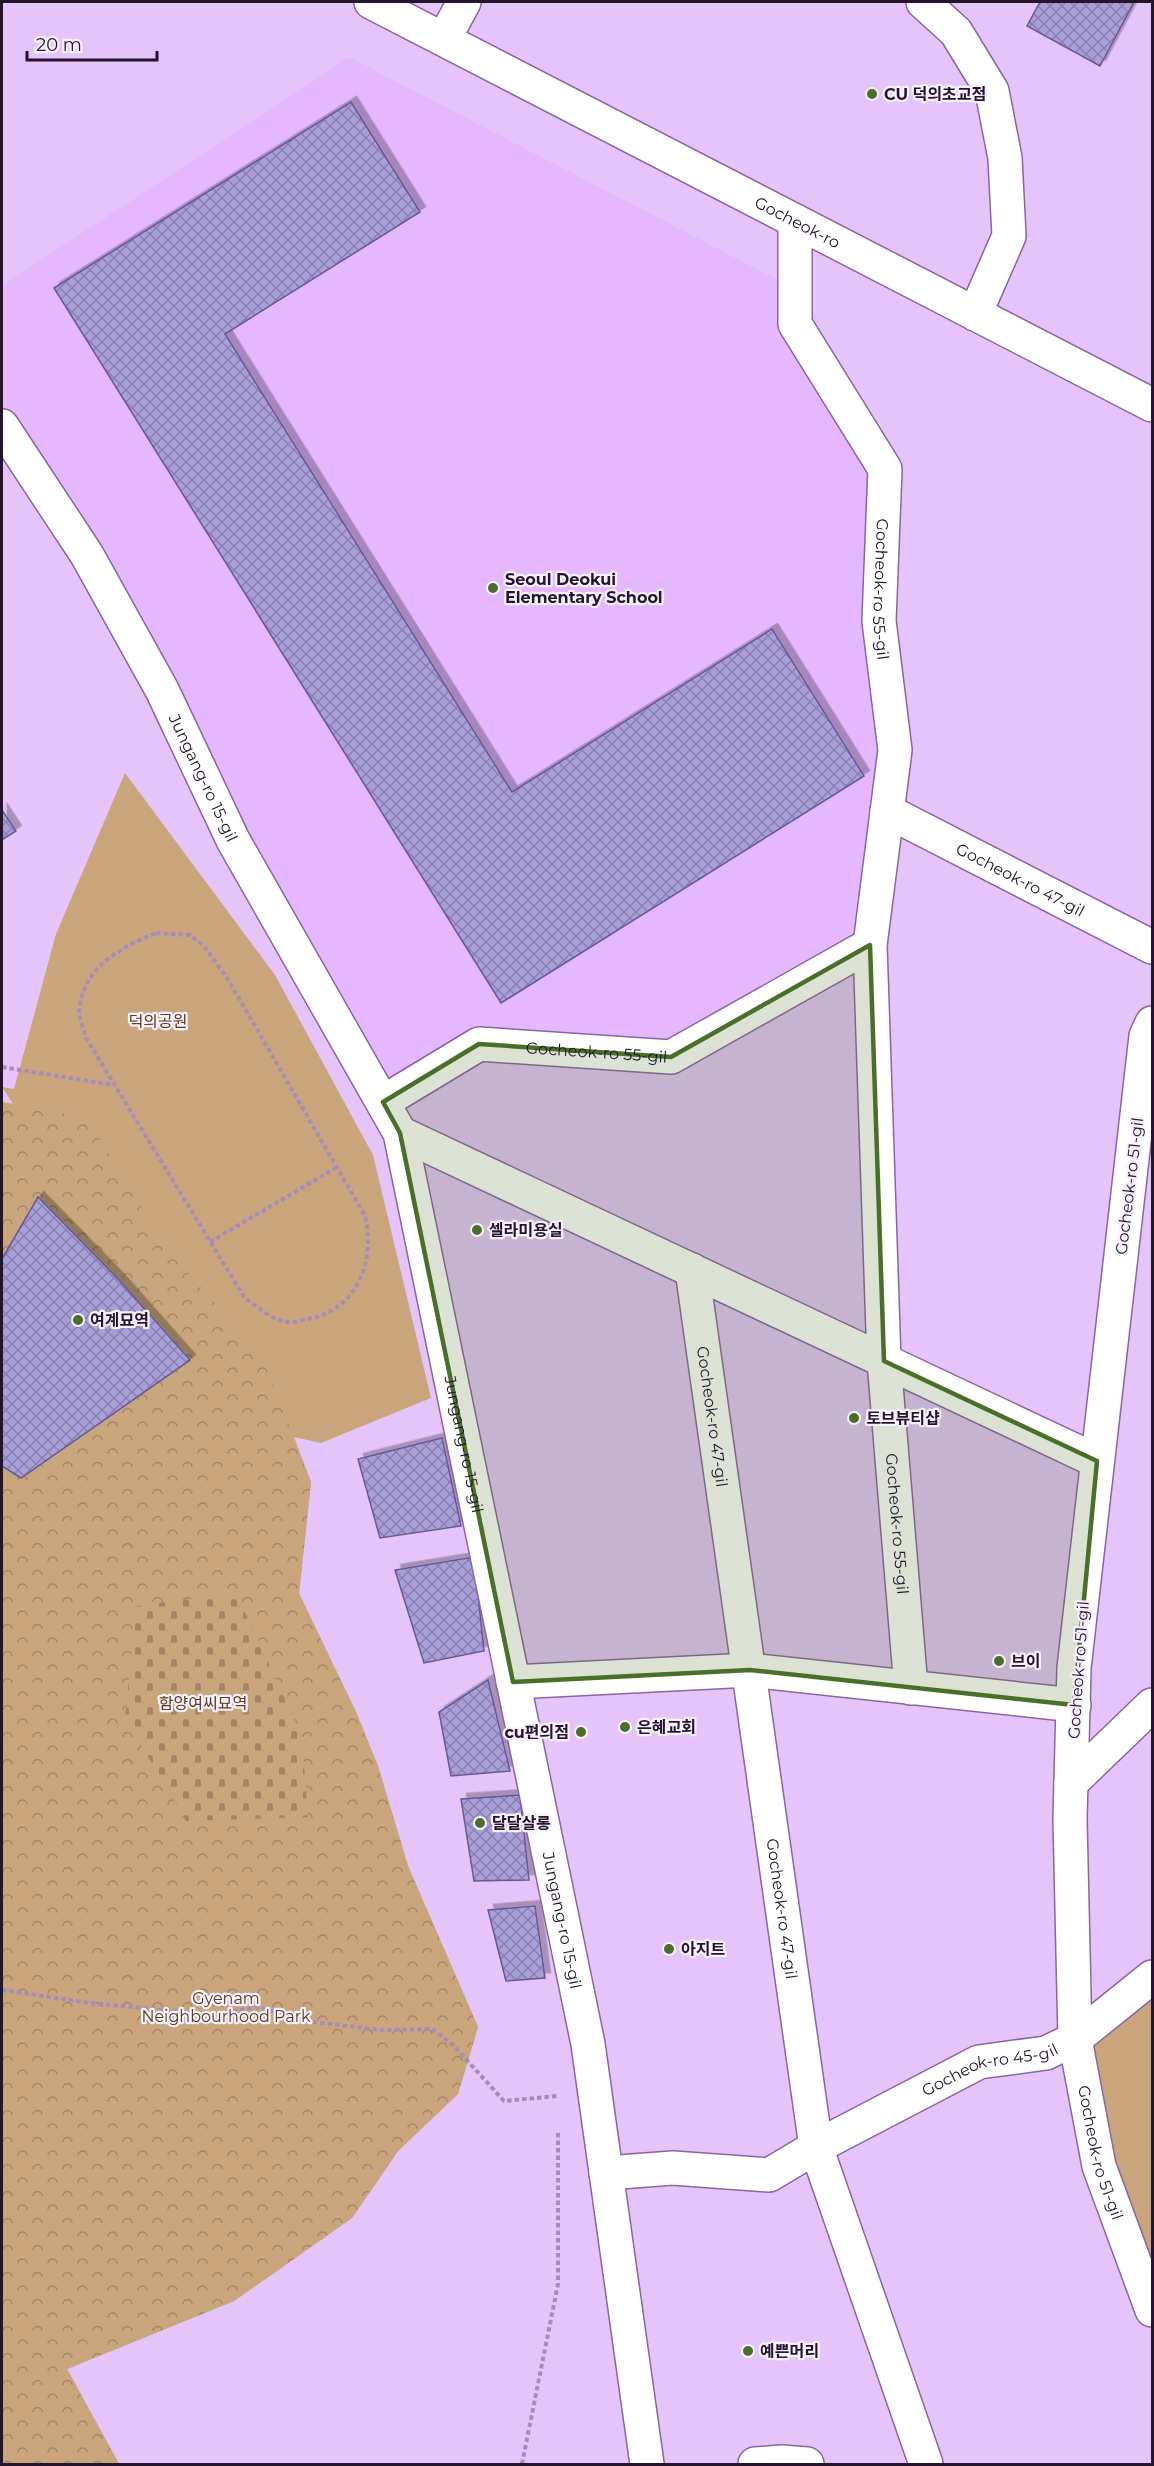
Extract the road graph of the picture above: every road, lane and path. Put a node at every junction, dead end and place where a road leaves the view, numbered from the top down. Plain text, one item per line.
1 (371, 2) edge
2 (464, 2) edge
3 (923, 2) edge
4 (444, 39) junction
5 (795, 220) junction
6 (975, 314) junction
7 (1152, 405) edge
8 (2, 426) edge
9 (887, 811) junction
10 (870, 945) junction
11 (1152, 947) edge
12 (1152, 1023) edge
13 (2, 1067) edge
14 (114, 1085) junction
15 (383, 1102) junction
16 (400, 1133) junction
17 (337, 1167) junction
18 (210, 1242) junction
19 (692, 1270) junction
20 (884, 1360) junction
21 (1097, 1461) junction
22 (750, 1670) junction
23 (513, 1682) junction
24 (911, 1688) junction
25 (1074, 1705) junction
26 (1152, 1705) edge
27 (1071, 1783) junction
28 (1152, 1977) edge
29 (2, 1990) edge
30 (1075, 2039) junction
31 (595, 2093) junction
32 (556, 2096) junction
33 (557, 2108) dead end
34 (558, 2131) dead end
35 (816, 2147) junction
36 (606, 2173) junction
37 (1152, 2310) edge
38 (522, 2464) edge
39 (647, 2464) edge
40 (755, 2464) edge
41 (807, 2464) edge
42 (926, 2464) edge

1 - 4 street, Gocheok-ro
2 - 4 street
3 - 6 street
4 - 5 street, Gocheok-ro
5 - 6 street, Gocheok-ro
5 - 9 street, Gocheok-ro 55-gil
6 - 7 street, Gocheok-ro
8 - 15 street, Jungang-ro 15-gil
9 - 10 street, Gocheok-ro 55-gil
9 - 11 street, Gocheok-ro 47-gil
10 - 15 street, Gocheok-ro 55-gil
10 - 20 street, Gocheok-ro 55-gil
12 - 21 street, Gocheok-ro 51-gil
13 - 14 path
14 - 17 path
14 - 18 path
15 - 16 street, Jungang-ro 15-gil
16 - 19 street
16 - 23 street, Jungang-ro 15-gil
17 - 18 path
17 - 18 path
19 - 20 street
19 - 22 street, Gocheok-ro 47-gil
20 - 21 street
20 - 24 street, Gocheok-ro 55-gil
21 - 25 street, Gocheok-ro 51-gil
22 - 23 street
22 - 24 street
22 - 35 street, Gocheok-ro 47-gil
23 - 31 street, Jungang-ro 15-gil
24 - 25 street
25 - 27 street, Gocheok-ro 51-gil
26 - 27 street
27 - 30 street, Gocheok-ro 51-gil
28 - 30 street, Gocheok-ro 45-gil
29 - 32 path
30 - 35 street, Gocheok-ro 45-gil
30 - 37 street, Gocheok-ro 51-gil
31 - 32 path
31 - 36 street, Jungang-ro 15-gil
32 - 33 path
34 - 38 path
35 - 36 street, Gocheok-ro 45-gil
35 - 42 street
36 - 39 street, Jungang-ro 15-gil
40 - 41 street

